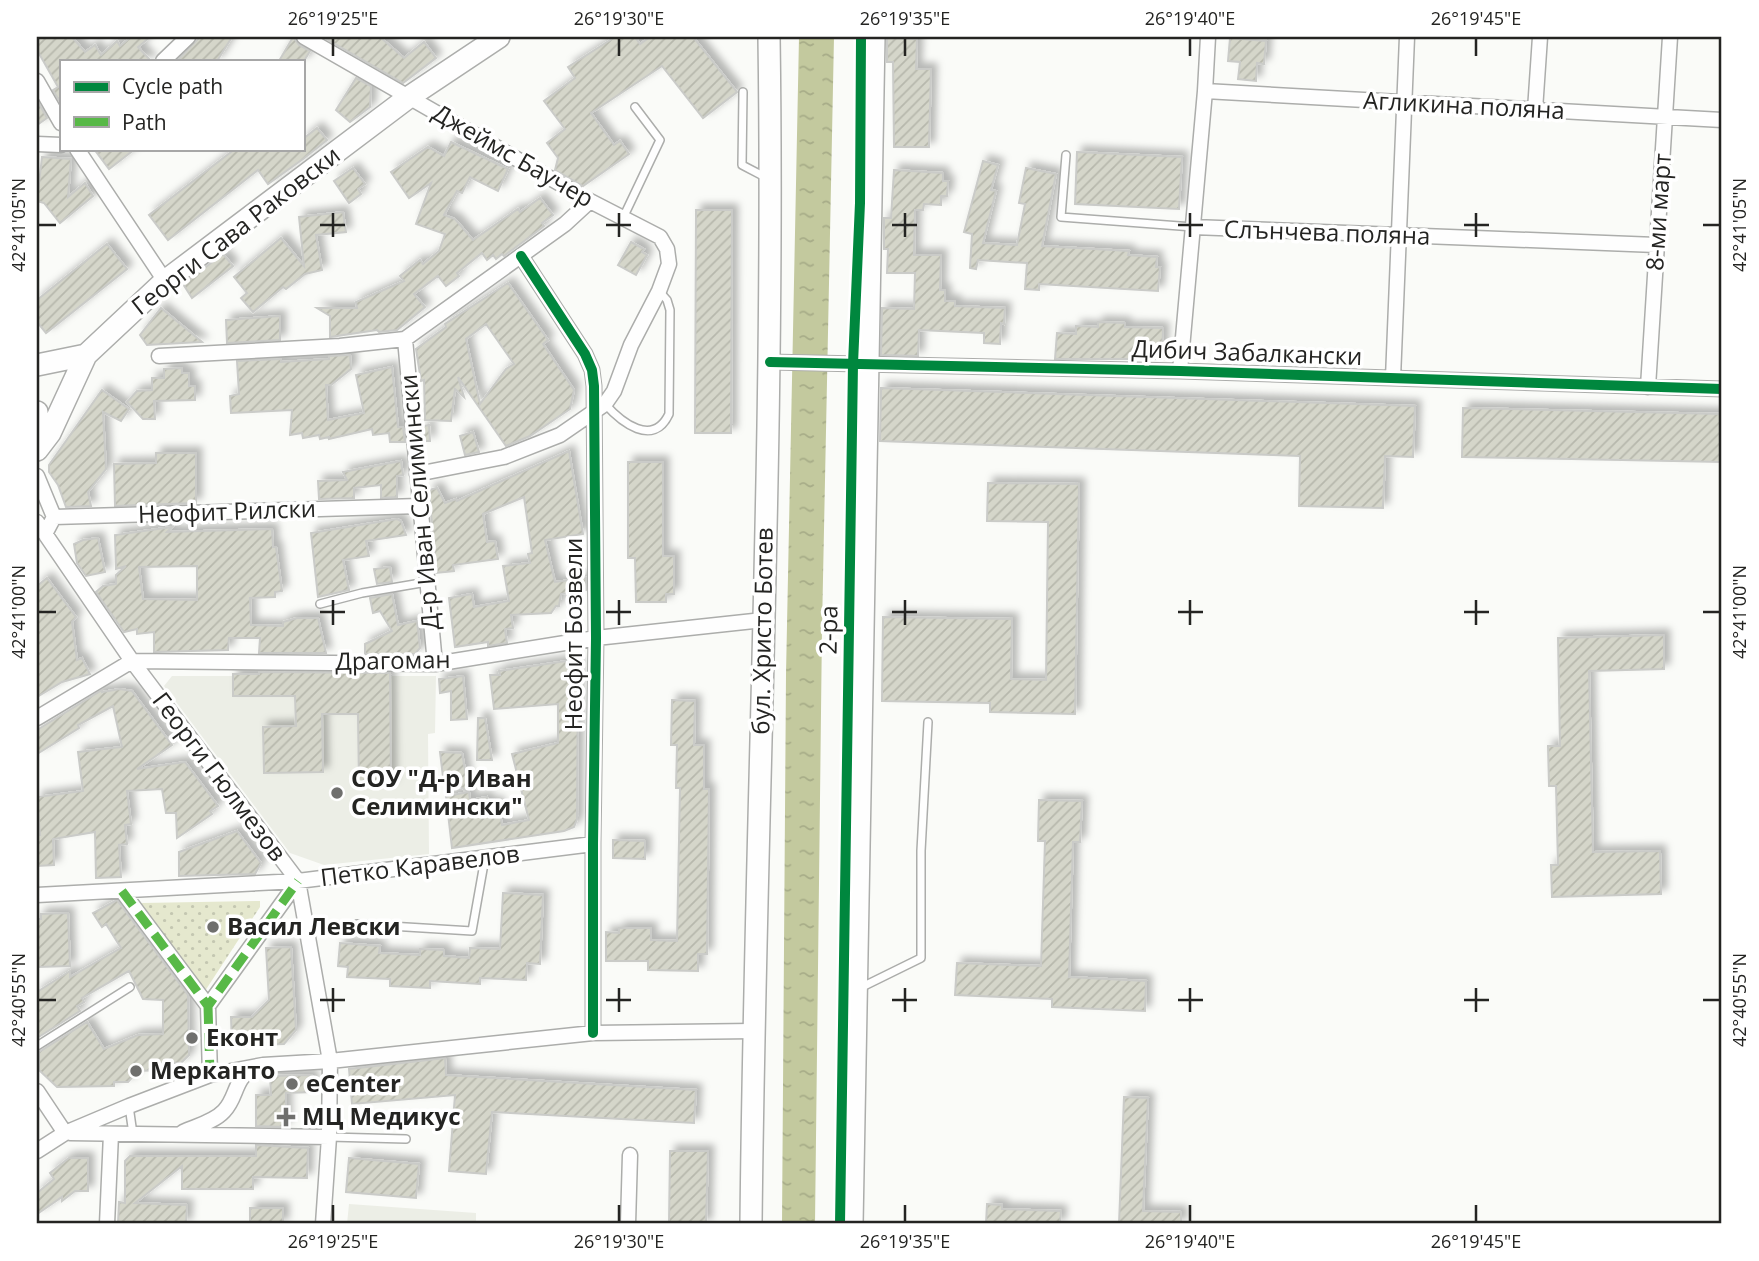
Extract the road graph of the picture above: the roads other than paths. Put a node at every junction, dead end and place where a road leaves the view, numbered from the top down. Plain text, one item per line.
1 (188, 37) edge
2 (304, 37) edge
3 (499, 37) edge
4 (769, 37) edge
5 (874, 37) edge
6 (1208, 37) edge
7 (1408, 37) edge
8 (1540, 37) edge
9 (1670, 37) edge
10 (164, 60) edge
11 (37, 81) edge
12 (1205, 91) junction
13 (743, 92) dead end
14 (409, 97) junction
15 (1404, 102) junction
16 (635, 107) dead end
17 (1535, 110) junction
18 (1666, 117) junction
19 (1722, 120) edge
20 (60, 121) edge
21 (37, 144) edge
22 (60, 145) edge
23 (78, 150) edge
24 (1066, 155) dead end
25 (771, 180) junction
26 (590, 201) junction
27 (623, 218) junction
28 (1193, 228) junction
29 (1400, 236) junction
30 (1656, 245) junction
31 (521, 256) junction
32 (165, 281) junction
33 (659, 291) junction
34 (405, 339) junction
35 (86, 355) junction
36 (159, 356) dead end
37 (770, 362) junction
38 (866, 364) junction
39 (37, 365) edge
40 (1180, 371) junction
41 (1393, 378) junction
42 (1648, 387) junction
43 (1722, 389) edge
44 (600, 409) junction
45 (37, 412) edge
46 (37, 430) edge
47 (37, 450) edge
48 (418, 474) junction
49 (37, 476) edge
50 (419, 506) junction
51 (54, 517) junction
52 (41, 528) edge
53 (427, 582) junction
54 (320, 604) dead end
55 (762, 620) junction
56 (596, 638) junction
57 (132, 661) junction
58 (435, 664) junction
59 (37, 718) edge
60 (928, 722) dead end
61 (593, 844) junction
62 (485, 858) junction
63 (298, 881) junction
64 (122, 891) junction
65 (37, 895) edge
66 (357, 924) dead end
67 (131, 987) dead end
68 (857, 989) junction
69 (208, 1006) junction
70 (753, 1031) junction
71 (593, 1033) junction
72 (37, 1046) edge
73 (330, 1061) junction
74 (263, 1065) junction
75 (210, 1075) junction
76 (37, 1091) edge
77 (129, 1106) junction
78 (65, 1133) junction
79 (111, 1134) junction
80 (133, 1134) junction
81 (176, 1135) junction
82 (329, 1137) junction
83 (405, 1139) dead end
84 (37, 1151) edge
85 (630, 1155) dead end
86 (107, 1224) edge
87 (323, 1224) edge
88 (628, 1224) edge
89 (751, 1224) edge
90 (852, 1224) edge

1 - 10 street
2 - 14 street, Джеймс Баучер
3 - 14 main road, Георги Сава Раковски
4 - 25 main road, бул. Христо Ботев
5 - 38 main road
6 - 12 street
7 - 15 street
8 - 17 street
9 - 18 street, 8-ми март
11 - 20 street
12 - 15 street, Агликина поляна
12 - 28 street
13 - 25 lane
14 - 26 street, Джеймс Баучер
14 - 32 main road, Георги Сава Раковски
15 - 17 street, Агликина поляна
15 - 29 street
16 - 27 lane
17 - 18 street, Агликина поляна
18 - 19 street, Агликина поляна
18 - 30 street, 8-ми март
21 - 22 street
23 - 32 street
24 - 28 lane, Слънчева поляна
25 - 37 main road, бул. Христо Ботев
26 - 27 street, Джеймс Баучер
26 - 31 street
27 - 33 street, Джеймс Баучер
28 - 29 street, Слънчева поляна
28 - 40 street
29 - 30 street, Слънчева поляна
29 - 41 street
30 - 42 street, 8-ми март
31 - 34 street
31 - 44 street, Неофит Бозвели
32 - 35 main road, Георги Сава Раковски
33 - 44 street, Джеймс Баучер
33 - 44 lane
34 - 36 street
34 - 48 street, Д-р Иван Селимински
35 - 39 main road
35 - 47 main road, Георги Сава Раковски
37 - 38 street, Дибич Забалкански
37 - 55 main road, бул. Христо Ботев
38 - 40 street, Дибич Забалкански
38 - 68 main road
40 - 41 street, Дибич Забалкански
41 - 42 street, Дибич Забалкански
42 - 43 street, Дибич Забалкански
44 - 48 street
44 - 56 street, Неофит Бозвели
45 - 46 main road
48 - 50 street, Д-р Иван Селимински
49 - 51 street
50 - 51 street, Неофит Рилски
50 - 53 street, Д-р Иван Селимински
51 - 52 street
52 - 57 street, Георги Гюлмезов
53 - 54 lane
53 - 58 street, Д-р Иван Селимински
55 - 56 street, Драгоман
55 - 70 main road, бул. Христо Ботев
56 - 58 street, Драгоман
56 - 61 street, Неофит Бозвели
57 - 58 street, Драгоман
57 - 59 street
57 - 63 street, Георги Гюлмезов
60 - 68 lane
61 - 62 street, Петко Каравелов
61 - 71 street, Неофит Бозвели
62 - 63 street, Петко Каравелов
62 - 66 lane
63 - 64 street, Петко Каравелов
63 - 69 street
63 - 73 street, Георги Гюлмезов
64 - 65 street, Петко Каравелов
64 - 69 street
67 - 72 lane
68 - 90 main road
69 - 75 street
70 - 71 street
70 - 89 main road, бул. Христо Ботев
71 - 73 street
73 - 74 street
73 - 82 street, Георги Гюлмезов
74 - 75 street
74 - 81 street
75 - 77 street
76 - 78 street
77 - 78 street
77 - 80 lane
78 - 79 street
78 - 84 street
79 - 80 street
79 - 86 street
80 - 81 street
81 - 82 street
82 - 83 lane
82 - 87 street, Георги Гюлмезов
85 - 88 street

